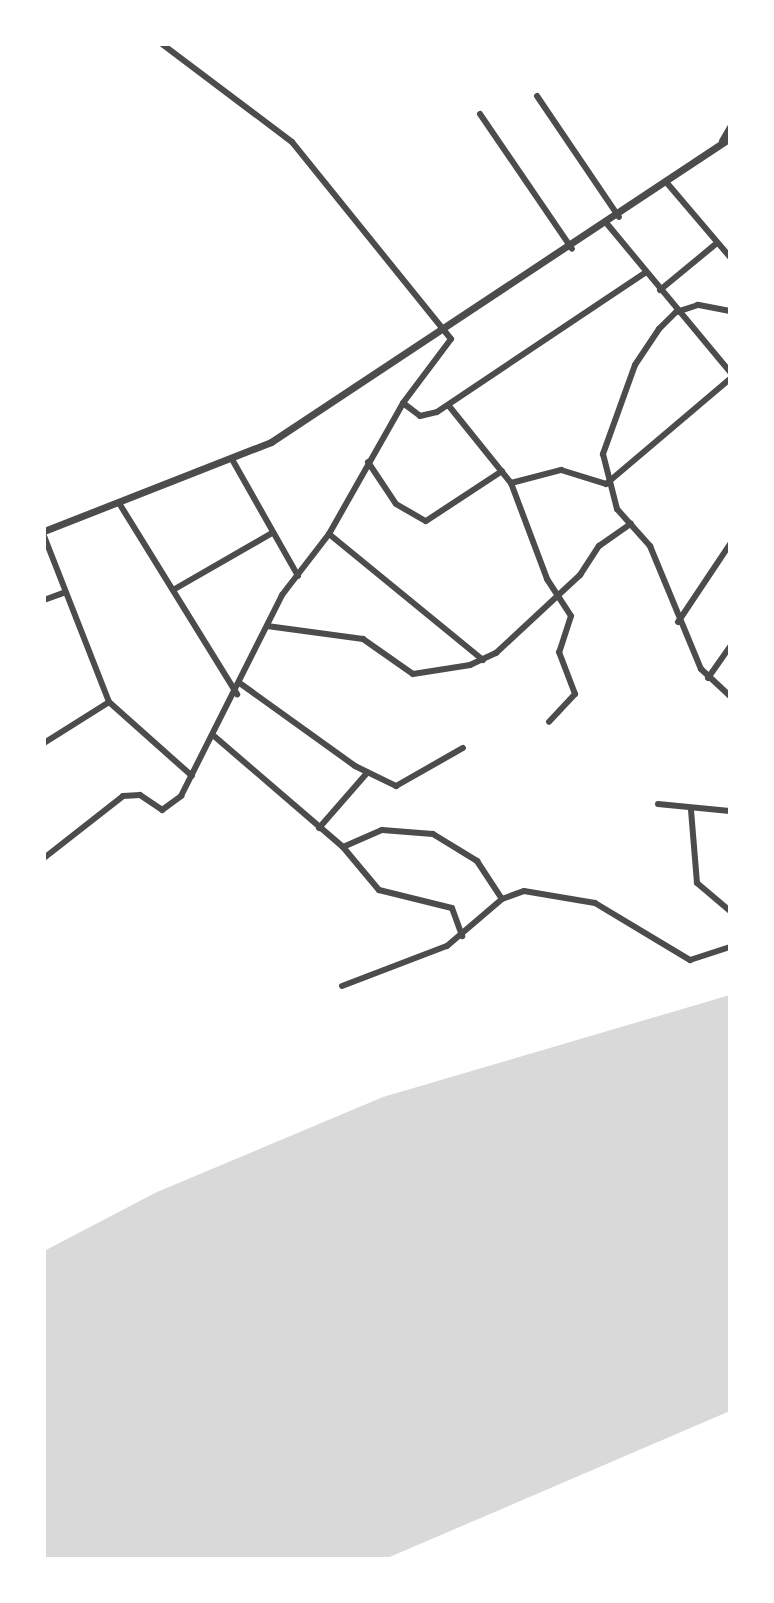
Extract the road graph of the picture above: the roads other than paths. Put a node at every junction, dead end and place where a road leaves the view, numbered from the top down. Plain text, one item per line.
1 (162, 44) edge
2 (537, 96) dead end
3 (480, 114) dead end
4 (730, 127) edge
5 (726, 140) edge
6 (667, 183) junction
7 (619, 217) junction
8 (608, 225) junction
9 (723, 246) edge
10 (572, 249) junction
11 (730, 257) edge
12 (645, 273) junction
13 (660, 290) junction
14 (730, 311) edge
15 (676, 312) junction
16 (449, 330) junction
17 (730, 372) edge
18 (730, 379) edge
19 (403, 403) junction
20 (449, 406) junction
21 (233, 461) junction
22 (368, 462) junction
23 (502, 471) junction
24 (511, 483) junction
25 (606, 484) junction
26 (119, 503) junction
27 (631, 524) junction
28 (272, 533) junction
29 (44, 534) edge
30 (329, 534) junction
31 (730, 544) edge
32 (298, 576) junction
33 (173, 590) junction
34 (63, 593) junction
35 (555, 596) junction
36 (44, 600) edge
37 (678, 622) junction
38 (267, 626) junction
39 (730, 647) edge
40 (483, 660) junction
41 (708, 678) junction
42 (241, 684) junction
43 (237, 694) junction
44 (730, 696) edge
45 (109, 702) junction
46 (549, 722) dead end
47 (214, 736) junction
48 (44, 743) edge
49 (463, 748) dead end
50 (367, 773) junction
51 (192, 776) junction
52 (658, 804) dead end
53 (691, 810) junction
54 (730, 811) edge
55 (319, 828) junction
56 (343, 847) junction
57 (44, 858) edge
58 (502, 899) junction
59 (730, 911) edge
60 (462, 936) junction
61 (730, 946) edge
62 (342, 986) dead end

1 - 16 street
2 - 7 street
3 - 10 street
4 - 5 street
5 - 6 street
6 - 7 street
6 - 9 street
7 - 8 street
8 - 10 street
8 - 12 street
9 - 11 street
9 - 13 street
10 - 16 street
12 - 13 street
12 - 20 street
13 - 15 street
14 - 15 street
15 - 17 street
15 - 25 street
16 - 19 street
16 - 21 street
18 - 25 street
19 - 20 street
19 - 22 street
20 - 23 street
21 - 26 street
21 - 28 street
22 - 23 street
22 - 30 street
23 - 24 street
24 - 25 street
24 - 35 street
25 - 27 street
26 - 29 street
26 - 33 street
27 - 35 street
27 - 37 street
28 - 32 street
28 - 33 street
29 - 34 street
30 - 32 street
30 - 40 street
31 - 37 street
32 - 38 street
33 - 43 street
34 - 36 street
34 - 45 street
35 - 40 street
35 - 46 street
37 - 41 street
38 - 40 street
38 - 42 street
39 - 41 street
41 - 44 street
42 - 43 street
42 - 50 street
43 - 47 street
45 - 48 street
45 - 51 street
47 - 51 street
47 - 55 street
49 - 50 street
50 - 55 street
51 - 57 street
52 - 53 street
53 - 54 street
53 - 59 street
55 - 56 street
56 - 58 street
56 - 60 street
58 - 60 street
58 - 61 street
60 - 62 street

